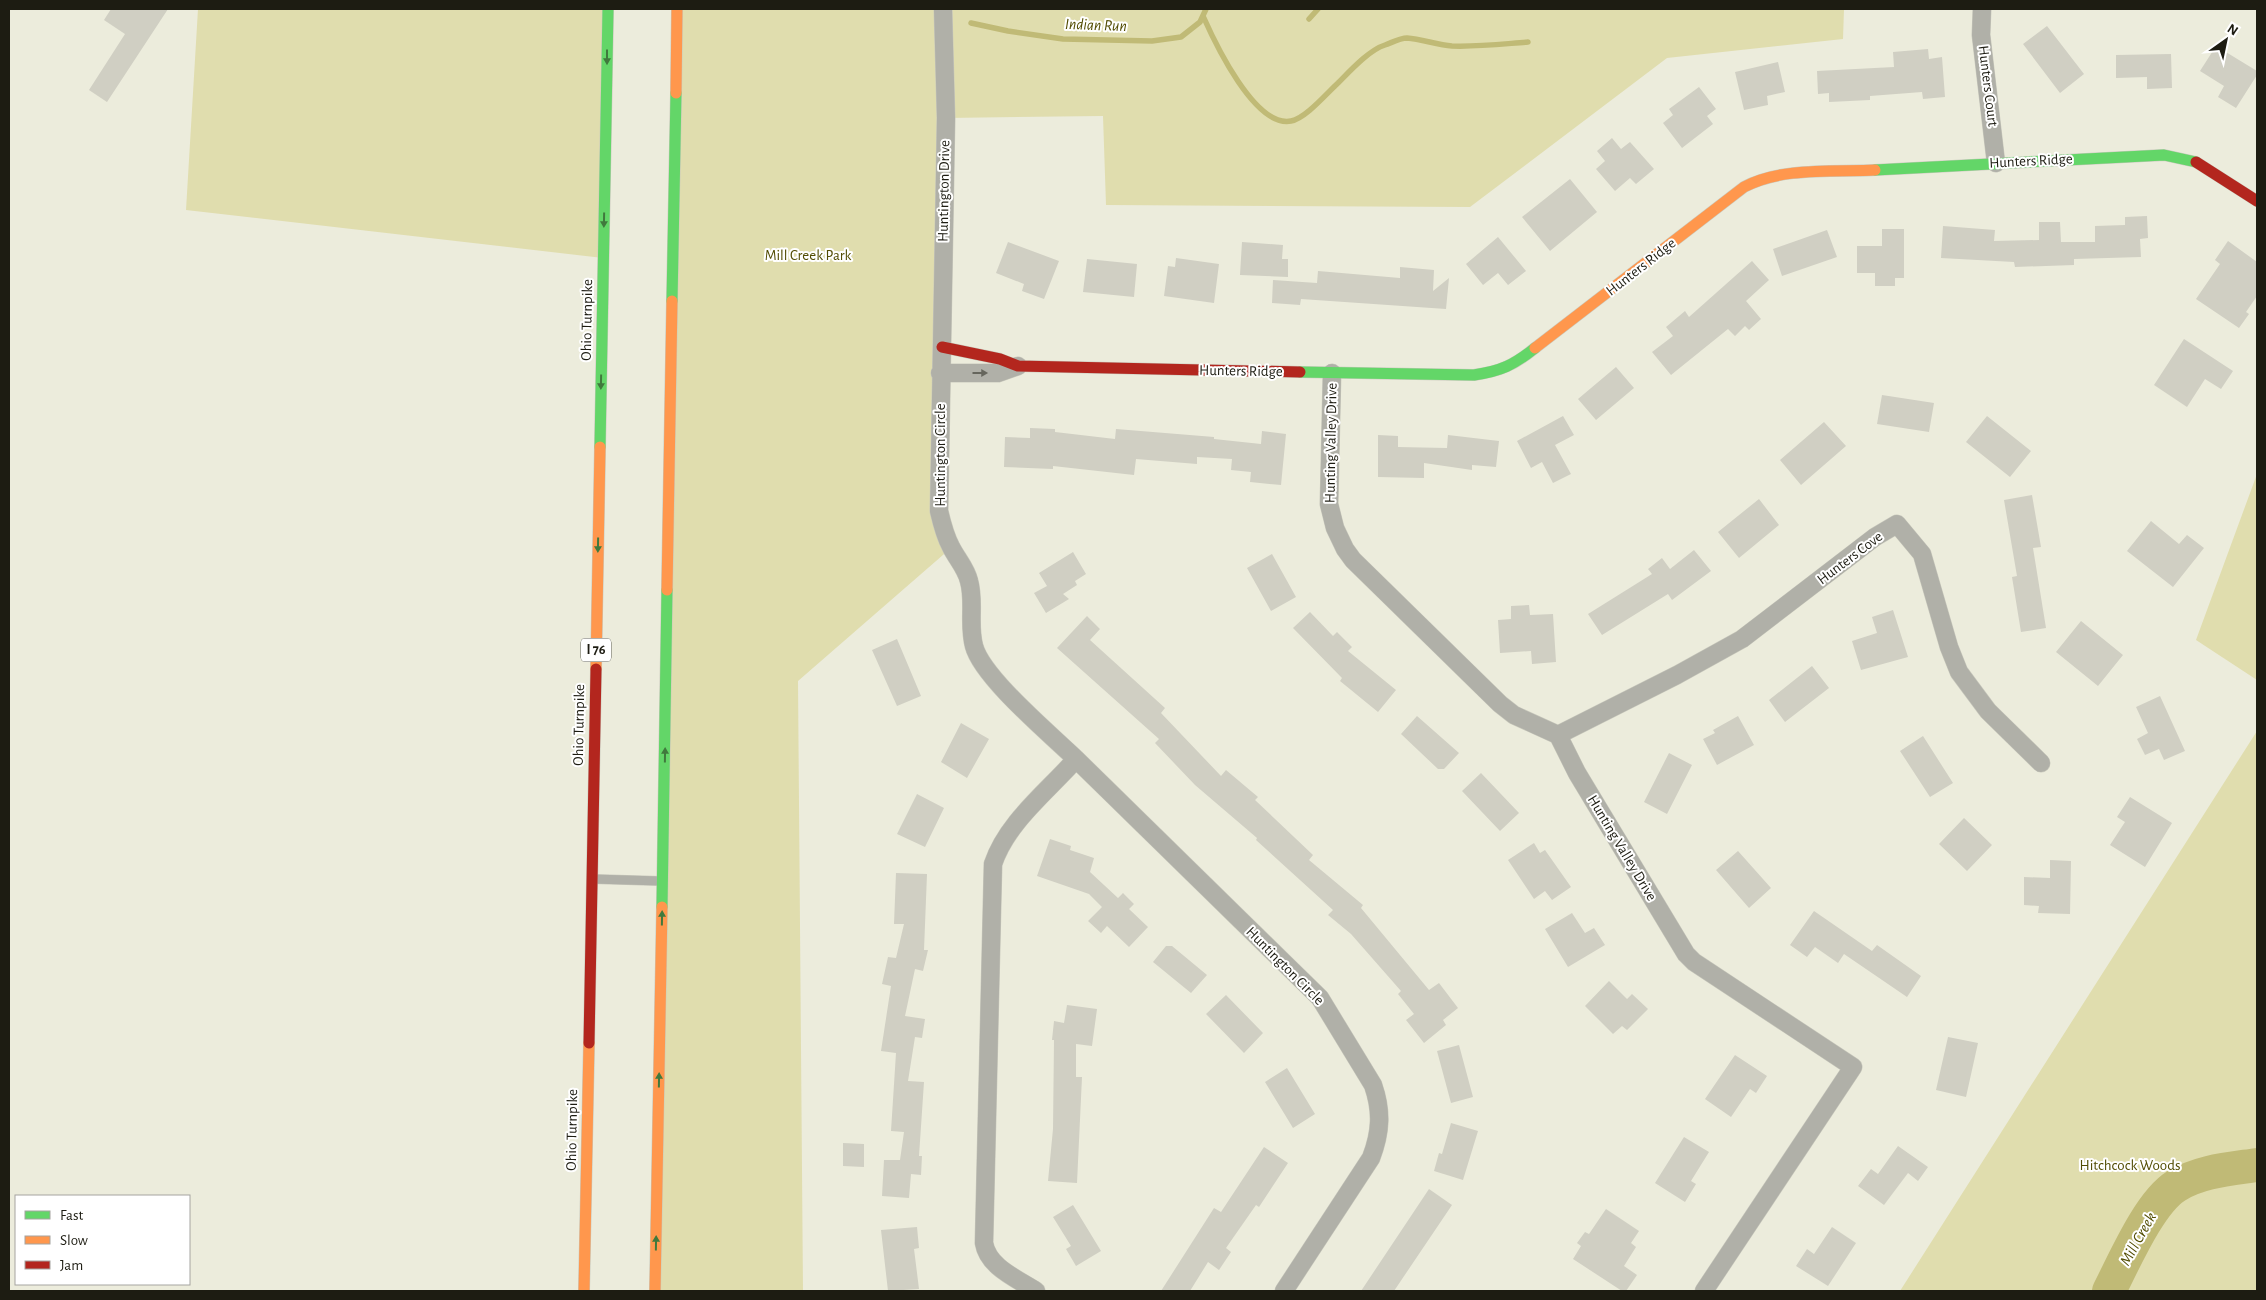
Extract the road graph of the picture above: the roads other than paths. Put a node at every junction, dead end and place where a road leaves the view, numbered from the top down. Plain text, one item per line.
1 (608, 9) edge
2 (678, 9) edge
3 (943, 9) edge
4 (1982, 9) edge
5 (1996, 163) junction
6 (2257, 201) edge
7 (942, 347) junction
8 (1018, 366) junction
9 (940, 373) junction
10 (1332, 373) junction
11 (1558, 735) junction
12 (1076, 759) junction
13 (2041, 763) dead end
14 (592, 879) junction
15 (663, 881) junction
16 (584, 1291) edge
17 (656, 1291) edge
18 (1036, 1291) edge
19 (1284, 1291) edge
20 (1704, 1291) edge

1 -> 14 main road, Ohio Turnpike / I 76
15 -> 2 main road
3 - 7 street, Huntington Drive
4 - 5 street, Hunters Court
5 - 6 main road, Hunters Ridge
5 - 10 main road, Hunters Ridge
7 - 8 main road, Hunters Ridge
7 - 9 street, Huntington Drive
9 -> 8 street, Hunters Ridge
8 - 10 main road, Hunters Ridge
9 - 12 street, Huntington Circle
10 - 11 street, Hunting Valley Drive
11 - 13 street, Hunters Cove
11 - 20 street, Hunting Valley Drive
12 - 18 street
12 - 19 street, Huntington Circle
14 - 15 lane
14 - 16 main road, Ohio Turnpike / I 76
17 -> 15 main road

